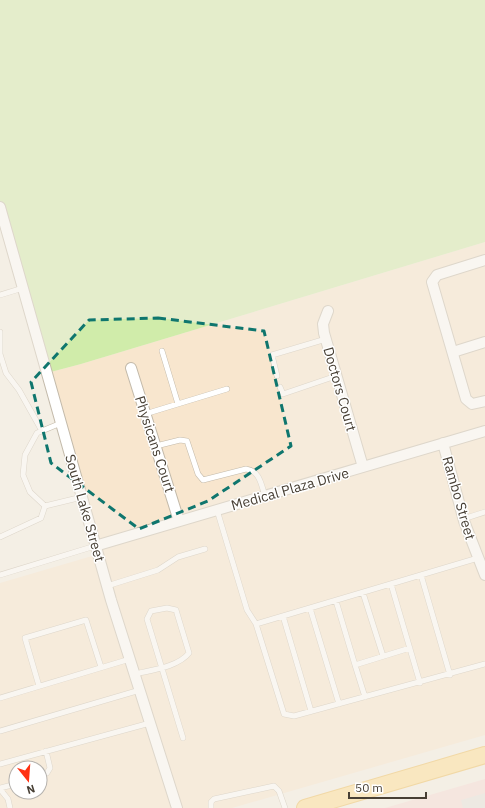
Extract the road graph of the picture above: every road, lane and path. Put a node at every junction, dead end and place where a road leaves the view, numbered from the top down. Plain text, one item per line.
1 (0, 207) edge
2 (485, 260) edge
3 (23, 288) junction
4 (0, 295) edge
5 (328, 312) dead end
6 (0, 332) edge
7 (326, 339) junction
8 (485, 342) edge
9 (162, 350) dead end
10 (453, 352) junction
11 (131, 368) dead end
12 (278, 376) dead end
13 (336, 376) junction
14 (280, 387) dead end
15 (227, 389) dead end
16 (485, 401) edge
17 (178, 404) junction
18 (145, 414) junction
19 (61, 423) junction
20 (42, 431) junction
21 (485, 431) edge
22 (443, 444) junction
23 (156, 446) junction
24 (363, 467) junction
25 (82, 496) junction
26 (265, 496) junction
27 (45, 506) junction
28 (217, 510) junction
29 (485, 512) edge
30 (463, 519) junction
31 (180, 521) junction
32 (0, 537) edge
33 (96, 546) junction
34 (205, 549) dead end
35 (478, 558) junction
36 (0, 575) edge
37 (421, 575) junction
38 (485, 575) edge
39 (391, 584) junction
40 (107, 586) junction
41 (363, 593) junction
42 (336, 601) junction
43 (310, 608) junction
44 (283, 616) junction
45 (256, 624) junction
46 (410, 648) junction
47 (382, 656) junction
48 (130, 659) junction
49 (485, 664) edge
50 (355, 665) junction
51 (101, 667) junction
52 (160, 667) junction
53 (135, 674) junction
54 (450, 675) junction
55 (420, 683) junction
56 (39, 686) junction
57 (140, 690) junction
58 (365, 697) junction
59 (0, 698) edge
60 (339, 704) junction
61 (311, 712) junction
62 (150, 723) junction
63 (0, 731) edge
64 (183, 738) dead end
65 (46, 751) junction
66 (485, 755) edge
67 (0, 764) edge
68 (48, 771) edge
69 (0, 788) edge
70 (10, 808) edge
71 (177, 808) edge
72 (211, 808) edge
73 (285, 808) edge
74 (305, 808) edge

1 - 3 street, South Lake Street
2 - 10 street
3 - 4 lane
3 - 19 street, South Lake Street
5 - 7 street, Doctors Court
6 - 20 lane
7 - 12 lane
7 - 13 street, Doctors Court
8 - 10 street
9 - 17 lane
10 - 16 street
11 - 18 street, Physicans Court
13 - 14 lane
13 - 24 street, Doctors Court
15 - 17 lane
17 - 18 lane
18 - 23 street, Physicans Court
19 - 20 lane
19 - 25 street, South Lake Street
20 - 27 lane
21 - 22 street, Medical Plaza Drive
22 - 24 street, Medical Plaza Drive
22 - 30 street, Rambo Street
23 - 26 lane
23 - 31 street, Physicans Court
24 - 26 street, Medical Plaza Drive
25 - 27 lane
25 - 33 street, South Lake Street
26 - 28 street, Medical Plaza Drive
27 - 32 lane
28 - 31 street, Medical Plaza Drive
28 - 45 lane
29 - 30 lane
30 - 35 street, Rambo Street
31 - 33 street, Medical Plaza Drive
33 - 36 lane
33 - 40 street, South Lake Street
34 - 40 lane
35 - 37 lane
35 - 38 street, Rambo Street
37 - 39 lane
37 - 54 lane
39 - 41 lane
39 - 46 lane
40 - 48 street, South Lake Street
41 - 42 lane
41 - 47 lane
42 - 43 lane
42 - 50 lane
43 - 44 lane
43 - 60 lane
44 - 45 lane
44 - 61 lane
45 - 61 lane
46 - 47 lane
46 - 55 lane
47 - 50 lane
48 - 51 lane
48 - 53 street, South Lake Street
49 - 54 lane
50 - 58 lane
51 - 56 lane
51 - 56 lane
52 - 52 lane
52 - 53 lane
52 - 64 lane
53 - 57 street, South Lake Street
54 - 55 lane
55 - 58 lane
56 - 59 lane
57 - 62 street, South Lake Street
57 - 63 lane
58 - 60 lane
60 - 61 lane
62 - 65 lane
62 - 71 street, South Lake Street
65 - 67 lane
65 - 68 lane
66 - 74 main road
69 - 70 lane
72 - 73 lane

